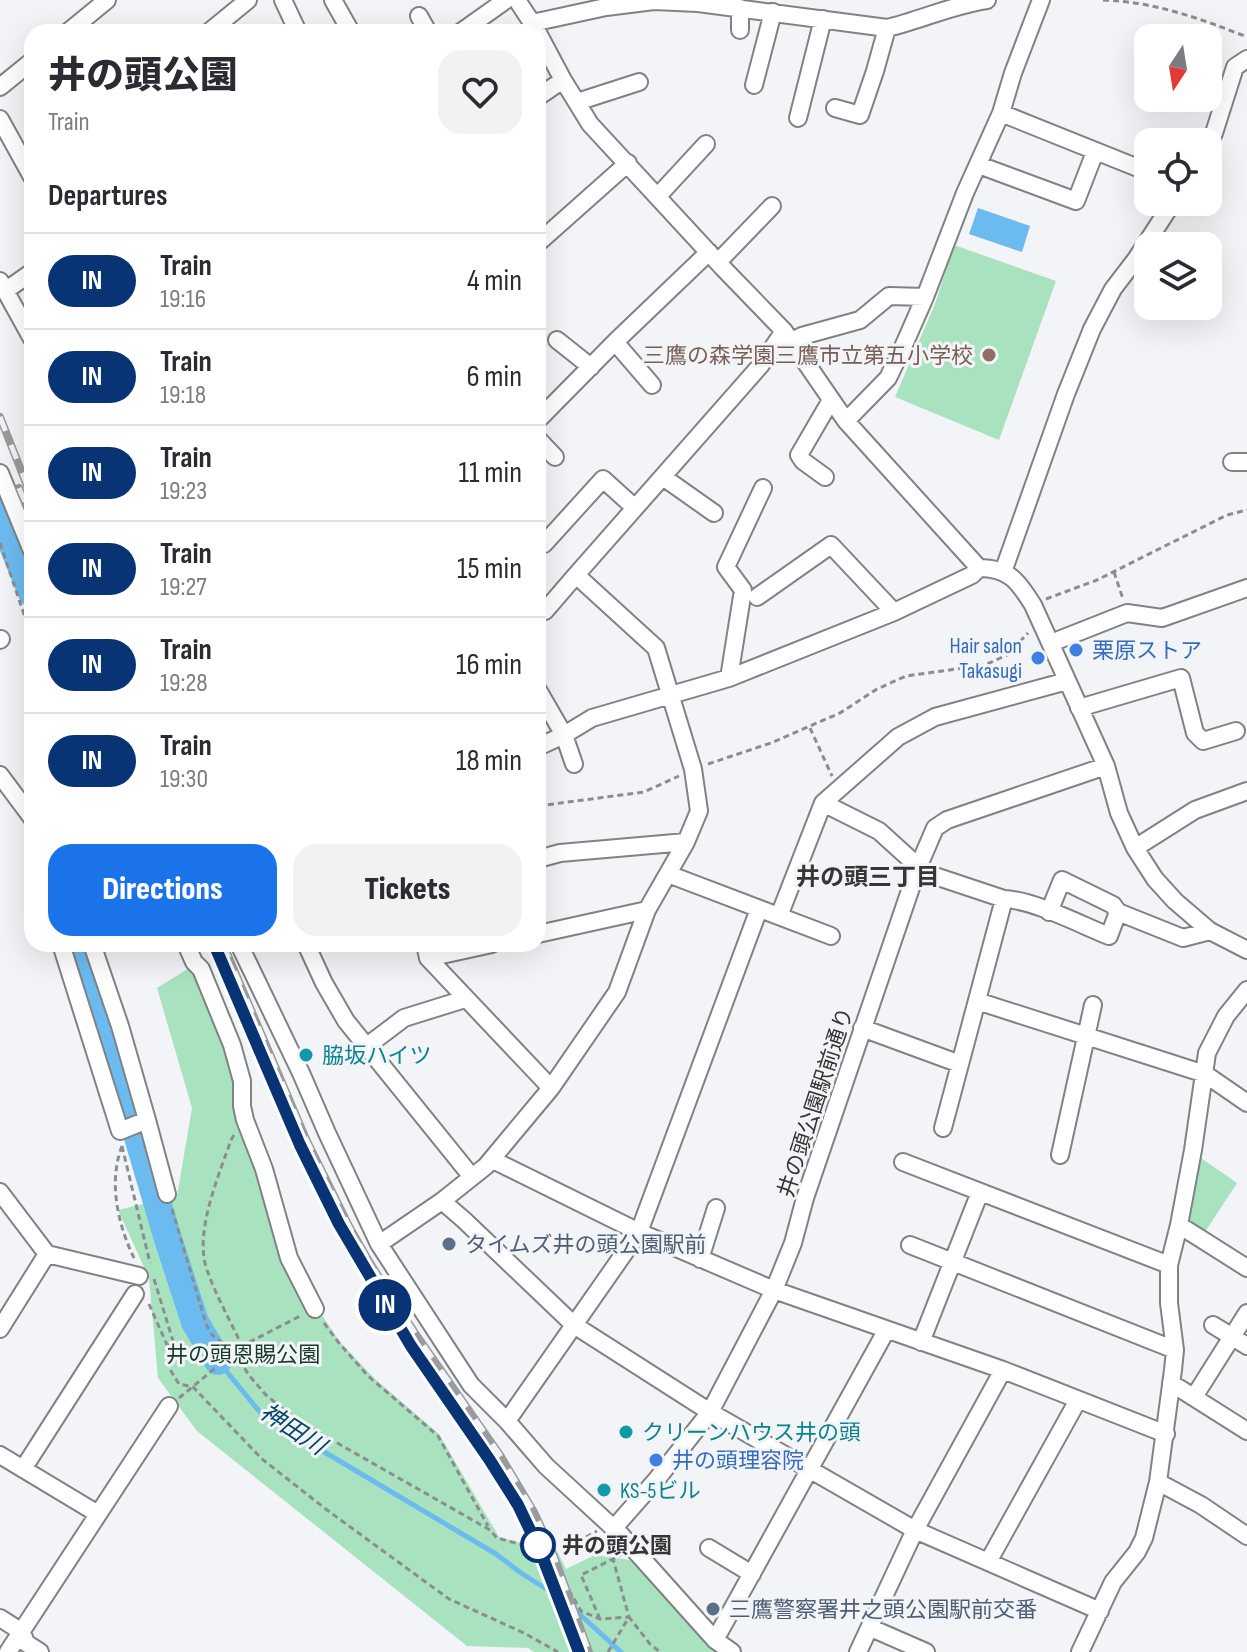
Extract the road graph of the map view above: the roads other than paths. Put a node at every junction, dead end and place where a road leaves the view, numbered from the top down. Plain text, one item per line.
1 (107, 0) edge
2 (248, 0) edge
3 (283, 0) edge
4 (333, 0) edge
5 (506, 0) edge
6 (517, 0) edge
7 (987, 0) edge
8 (1041, 0) edge
9 (600, 4) edge
10 (740, 8) junction
11 (773, 12) junction
12 (419, 16) dead end
13 (823, 19) junction
14 (78, 24) edge
15 (219, 24) edge
16 (294, 24) edge
17 (346, 24) edge
18 (424, 24) edge
19 (472, 24) edge
20 (533, 24) edge
21 (546, 25) edge
22 (887, 28) junction
23 (740, 30) dead end
24 (546, 48) edge
25 (1247, 59) edge
26 (24, 68) edge
27 (563, 80) junction
28 (639, 82) dead end
29 (754, 85) dead end
30 (0, 87) edge
31 (546, 92) edge
32 (577, 102) junction
33 (835, 108) dead end
34 (1001, 113) junction
35 (798, 118) dead end
36 (2, 128) edge
37 (1216, 128) edge
38 (706, 144) dead end
39 (1095, 152) junction
40 (628, 163) junction
41 (24, 164) edge
42 (979, 165) junction
43 (1134, 167) edge
44 (658, 196) junction
45 (772, 206) dead end
46 (1164, 216) edge
47 (546, 236) edge
48 (714, 257) junction
49 (24, 276) edge
50 (3, 286) edge
51 (925, 297) junction
52 (24, 324) edge
53 (788, 336) junction
54 (557, 340) dead end
55 (615, 342) junction
56 (591, 367) junction
57 (652, 385) dead end
58 (831, 400) junction
59 (546, 412) edge
60 (846, 421) junction
61 (546, 447) edge
62 (555, 457) dead end
63 (0, 473) edge
64 (663, 477) junction
65 (825, 477) dead end
66 (763, 488) dead end
67 (635, 508) junction
68 (714, 513) dead end
69 (24, 532) edge
70 (546, 542) edge
71 (979, 568) junction
72 (1003, 572) junction
73 (576, 575) junction
74 (1247, 588) edge
75 (757, 597) dead end
76 (546, 610) edge
77 (894, 612) junction
78 (1051, 643) junction
79 (729, 678) junction
80 (1067, 681) junction
81 (672, 696) junction
82 (546, 704) edge
83 (1079, 708) junction
84 (1236, 731) dead end
85 (564, 735) junction
86 (546, 743) edge
87 (574, 764) dead end
88 (1106, 766) junction
89 (0, 775) edge
90 (1247, 791) edge
91 (823, 803) junction
92 (24, 807) edge
93 (686, 842) junction
94 (1135, 848) junction
95 (546, 857) edge
96 (918, 867) junction
97 (668, 874) junction
98 (1004, 899) junction
99 (759, 909) junction
100 (647, 910) junction
101 (1049, 912) junction
102 (1118, 912) junction
103 (779, 916) junction
104 (1210, 931) junction
105 (546, 932) edge
106 (831, 936) dead end
107 (1247, 950) edge
108 (64, 952) edge
109 (95, 952) edge
110 (190, 952) edge
111 (243, 952) edge
112 (310, 952) edge
113 (428, 952) edge
114 (1245, 997) edge
115 (465, 999) junction
116 (977, 1001) junction
117 (1093, 1005) dead end
118 (862, 1028) junction
119 (1087, 1036) junction
120 (367, 1046) junction
121 (960, 1064) junction
122 (1205, 1074) junction
123 (551, 1088) junction
124 (1247, 1103) edge
125 (134, 1125) junction
126 (943, 1128) dead end
127 (1060, 1155) dead end
128 (493, 1160) junction
129 (903, 1162) dead end
130 (472, 1177) junction
131 (0, 1192) edge
132 (980, 1192) junction
133 (167, 1194) road end
134 (442, 1201) junction
135 (716, 1208) dead end
136 (1179, 1225) junction
137 (639, 1232) junction
138 (379, 1244) junction
139 (910, 1245) dead end
140 (47, 1254) junction
141 (700, 1259) junction
142 (953, 1262) junction
143 (1169, 1265) junction
144 (1247, 1268) edge
145 (139, 1276) dead end
146 (774, 1290) junction
147 (135, 1294) dead end
148 (315, 1309) road end
149 (1247, 1313) edge
150 (574, 1325) junction
151 (1213, 1325) dead end
152 (0, 1329) edge
153 (886, 1331) junction
154 (921, 1342) junction
155 (1240, 1342) edge
156 (1175, 1350) junction
157 (1003, 1370) junction
158 (1171, 1383) junction
159 (1194, 1397) junction
160 (1078, 1400) junction
161 (169, 1406) road end
162 (710, 1412) junction
163 (507, 1421) junction
164 (1247, 1431) edge
165 (1166, 1434) junction
166 (0, 1455) edge
167 (23, 1469) junction
168 (808, 1469) junction
169 (1158, 1482) junction
170 (98, 1514) junction
171 (607, 1529) junction
172 (915, 1530) junction
173 (1247, 1536) edge
174 (709, 1548) dead end
175 (988, 1562) junction
176 (752, 1574) junction
177 (1100, 1611) junction
178 (0, 1618) edge
179 (868, 1621) junction
180 (22, 1632) junction
181 (715, 1640) junction
182 (8, 1652) edge
183 (40, 1652) edge
184 (732, 1652) edge
185 (858, 1652) edge
186 (926, 1652) edge
187 (1080, 1652) edge

1 - 14 street
2 - 15 street
3 - 16 street
4 - 17 street
5 - 19 street
6 - 20 street
7 - 22 street
8 - 34 street
9 - 10 street
9 - 21 street
10 - 11 street
10 - 23 street
11 - 13 street
11 - 29 street
12 - 18 street
13 - 22 street
13 - 35 street
22 - 33 street
24 - 27 street
25 - 37 street
26 - 30 street
27 - 31 street
27 - 32 street
28 - 32 street
32 - 40 street
34 - 39 street
34 - 42 street
36 - 41 street
38 - 44 street
39 - 42 street
39 - 43 street
40 - 44 street
40 - 47 street
42 - 51 street
44 - 48 street
45 - 48 street
46 - 72 street
48 - 53 street
48 - 55 street
49 - 50 street
50 - 52 street
51 - 53 street
51 - 60 street
53 - 58 street
53 - 64 street
54 - 56 street
55 - 56 street
55 - 57 street
56 - 59 street
58 - 60 street
58 - 65 street
60 - 71 street
61 - 62 street
63 - 69 street
64 - 67 street
64 - 68 street
66 - 79 street
67 - 70 street
67 - 73 street
71 - 72 street
71 - 77 street
72 - 78 street
73 - 76 street
73 - 81 street
74 - 78 street
75 - 77 street
77 - 79 street
78 - 80 street
79 - 81 street
80 - 83 street
80 - 91 street
81 - 85 street
81 - 93 street
82 - 85 street
83 - 84 street
83 - 88 street
85 - 86 street
85 - 87 street
88 - 94 street
88 - 96 street, 井の頭公園駅前通り
89 - 92 street
90 - 94 street
91 - 96 street
91 - 103 street
93 - 95 street
93 - 97 street
94 - 104 street
96 - 98 street
96 - 118 street, 井の頭公園駅前通り
97 - 99 street
97 - 100 street
98 - 101 street
98 - 116 street
99 - 103 street
99 - 137 street
100 - 105 street
100 - 123 street
101 - 102 street
101 - 102 street
102 - 104 street
103 - 106 street
104 - 107 street
108 - 125 street
109 - 125 street
110 - 148 street
111 - 138 street
112 - 120 street
113 - 115 street
114 - 122 street
115 - 120 street
115 - 123 street
116 - 119 street
116 - 121 street
117 - 119 street
118 - 121 street
118 - 146 street, 井の頭公園駅前通り
119 - 122 street
119 - 127 street
120 - 130 street
121 - 126 street
122 - 124 street
122 - 136 street
123 - 128 street
125 - 133 street
128 - 130 street
128 - 137 street
129 - 132 street
130 - 134 street
131 - 140 street
132 - 142 street
132 - 143 street
134 - 138 street
134 - 150 street
135 - 141 street
136 - 143 street
136 - 144 street
137 - 141 street
137 - 150 street
138 - 163 street
139 - 142 street
140 - 145 street
140 - 152 street
141 - 146 street
142 - 154 street
142 - 156 street
143 - 156 street
146 - 153 street
146 - 162 street, 井の頭公園駅前通り
147 - 167 street
149 - 155 street
150 - 162 street
150 - 163 street
151 - 155 street
153 - 154 street
153 - 168 street
154 - 157 street
155 - 159 street
156 - 158 street
157 - 160 street
157 - 172 street
158 - 159 street
158 - 165 street
159 - 164 street
160 - 165 street
160 - 175 street
161 - 170 street
162 - 168 street
162 - 171 street, 井の頭公園駅前通り
163 - 171 street
165 - 169 street
166 - 167 street
167 - 170 street
168 - 172 street
168 - 176 street
169 - 173 street
169 - 177 street
170 - 180 street
171 - 181 street
172 - 175 street
172 - 179 street
174 - 176 street
175 - 177 street
176 - 181 street
177 - 187 street
178 - 180 street
179 - 185 street
179 - 186 street
180 - 182 street
180 - 183 street
181 - 184 street

